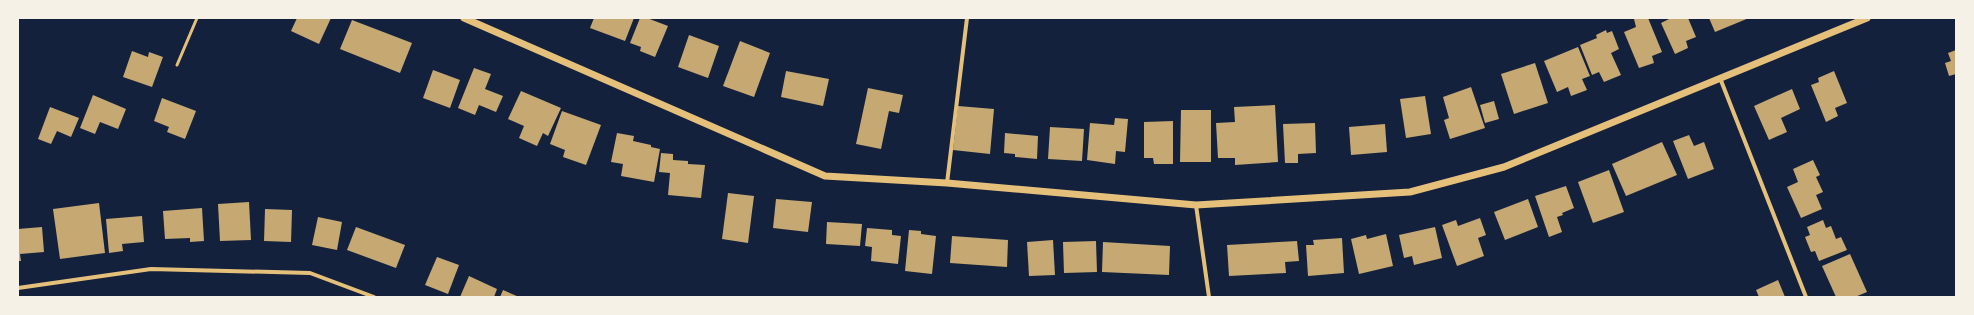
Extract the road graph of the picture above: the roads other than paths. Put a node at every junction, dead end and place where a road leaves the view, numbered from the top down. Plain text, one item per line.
1 (197, 18) edge
2 (464, 18) edge
3 (967, 18) edge
4 (1867, 18) edge
5 (176, 65) dead end
6 (1720, 78) junction
7 (947, 183) junction
8 (1196, 205) junction
9 (18, 288) edge
10 (374, 297) edge
11 (1209, 297) edge
12 (1806, 297) edge

1 - 5 lane
2 - 7 street
3 - 7 street
4 - 6 street
6 - 8 street
6 - 12 street
7 - 8 street
8 - 11 street
9 - 10 street

